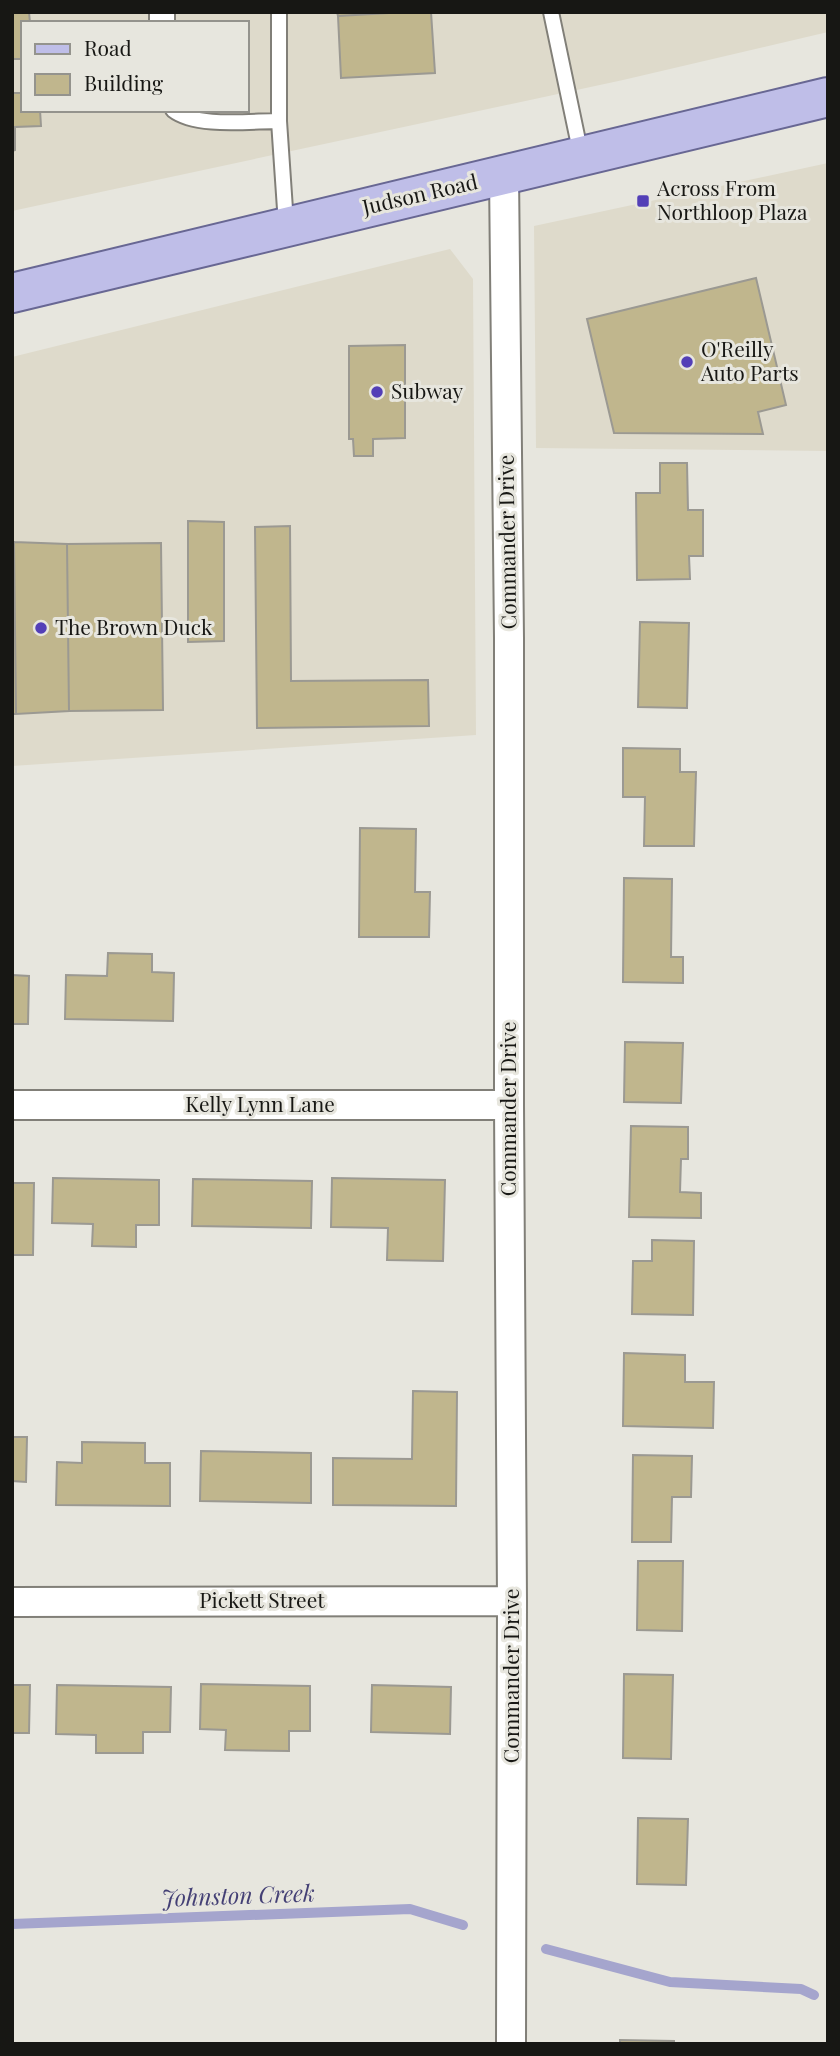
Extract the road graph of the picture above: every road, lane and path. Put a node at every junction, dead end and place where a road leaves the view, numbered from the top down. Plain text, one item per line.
1 (279, 12) edge
2 (551, 12) edge
3 (828, 97) edge
4 (175, 112) edge
5 (279, 121) junction
6 (582, 157) junction
7 (504, 175) junction
8 (286, 226) junction
9 (12, 293) edge
10 (12, 1105) edge
11 (509, 1105) junction
12 (512, 1601) junction
13 (12, 1602) edge
14 (511, 2044) edge

1 - 5 lane
2 - 6 lane
3 - 6 main road, Judson Road
4 - 5 lane
5 - 8 lane
6 - 7 main road, Judson Road
7 - 8 main road, Judson Road
7 - 11 street, Commander Drive
8 - 9 main road, Judson Road
10 - 11 street, Kelly Lynn Lane
11 - 12 street, Commander Drive
12 - 13 street, Pickett Street
12 - 14 street, Commander Drive

